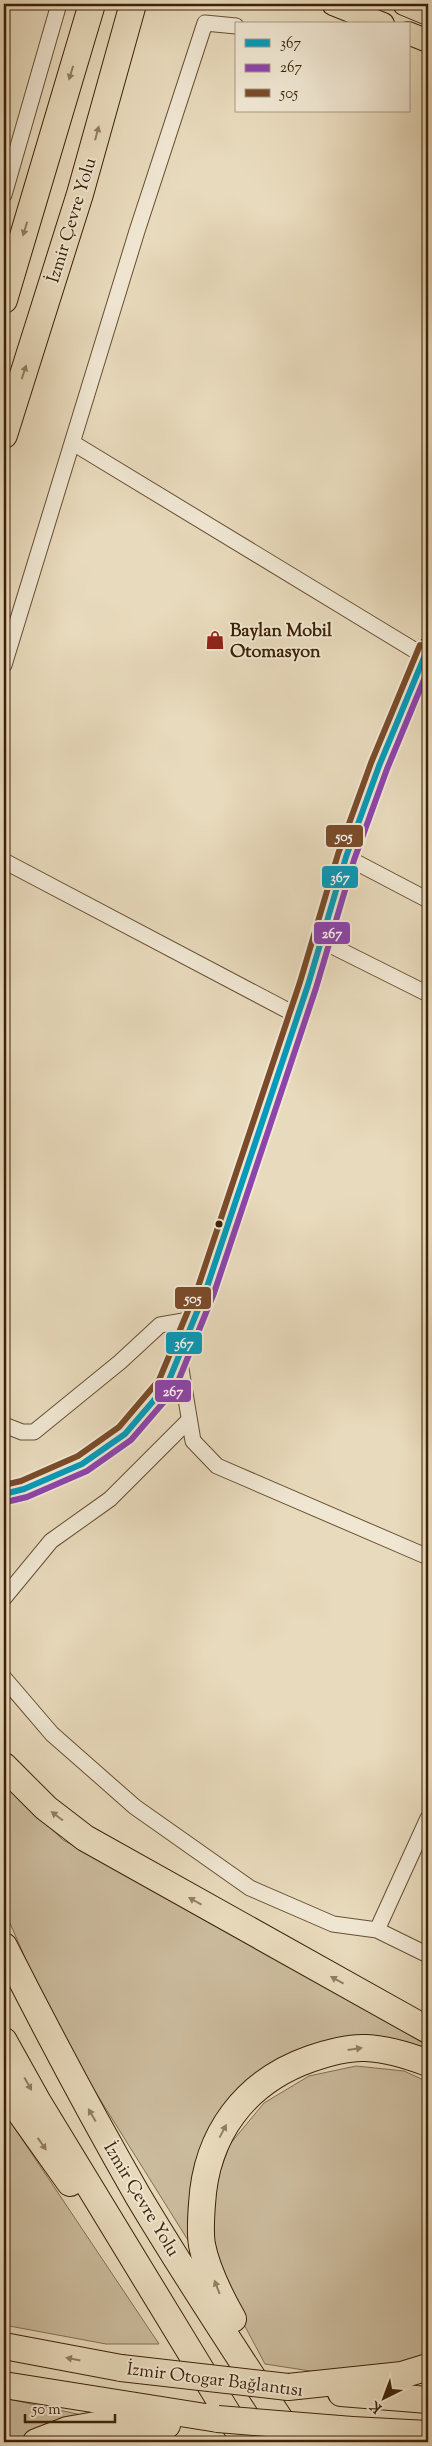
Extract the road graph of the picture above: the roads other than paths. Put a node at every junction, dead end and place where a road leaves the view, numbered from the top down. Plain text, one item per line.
1 (59, 4) edge
2 (133, 4) edge
3 (333, 4) edge
4 (404, 4) edge
5 (428, 14) edge
6 (89, 15) edge
7 (379, 22) edge
8 (235, 26) edge
9 (410, 34) edge
10 (428, 41) edge
11 (4, 195) edge
12 (4, 300) edge
13 (4, 435) edge
14 (72, 443) junction
15 (426, 652) edge
16 (4, 665) edge
17 (346, 857) junction
18 (4, 862) edge
19 (428, 900) edge
20 (320, 940) junction
21 (428, 994) edge
22 (298, 1016) junction
23 (194, 1319) junction
24 (179, 1357) junction
25 (188, 1421) junction
26 (4, 1425) edge
27 (4, 1494) edge
28 (428, 1557) edge
29 (4, 1598) edge
30 (4, 1678) edge
31 (4, 1766) edge
32 (428, 1818) edge
33 (377, 1930) junction
34 (4, 1946) edge
35 (428, 1955) edge
36 (428, 2028) edge
37 (4, 2041) edge
38 (428, 2063) edge
39 (4, 2090) edge
40 (179, 2332) junction
41 (4, 2346) edge
42 (428, 2367) edge
43 (4, 2385) edge
44 (288, 2387) junction
45 (215, 2391) junction
46 (428, 2400) edge
47 (273, 2410) junction
48 (218, 2419) junction
49 (428, 2434) edge
50 (36, 2442) edge
51 (239, 2442) edge
52 (245, 2442) edge
53 (295, 2442) edge

1 - 11 street
13 -> 2 highway, İzmir Çevre Yolu
3 - 7 main road
4 - 5 main road
6 -> 12 highway
8 - 14 street
9 - 10 main road
14 - 15 street
14 - 16 street
15 - 17 main road
17 - 19 street
17 - 20 main road
18 - 22 street
20 - 21 street
20 - 22 main road
22 - 23 main road
23 - 24 main road
23 - 26 street
24 - 25 street
24 - 27 main road
25 - 28 street
25 - 29 street
30 - 33 street
36 -> 31 highway
32 - 33 street
33 - 35 street
47 -> 34 highway, İzmir Çevre Yolu
37 -> 40 highway
47 -> 38 highway
39 -> 40 highway
40 - 45 highway
44 -> 41 highway, İzmir Otogar Bağlantısı, bridge
42 - 44 highway
43 - 48 highway, İzmir Otogar Bağlantısı
44 - 46 highway, İzmir Otogar Bağlantısı
45 - 51 highway
45 - 52 highway
47 - 53 highway, İzmir Çevre Yolu
48 - 49 highway, bridge
48 - 50 highway

